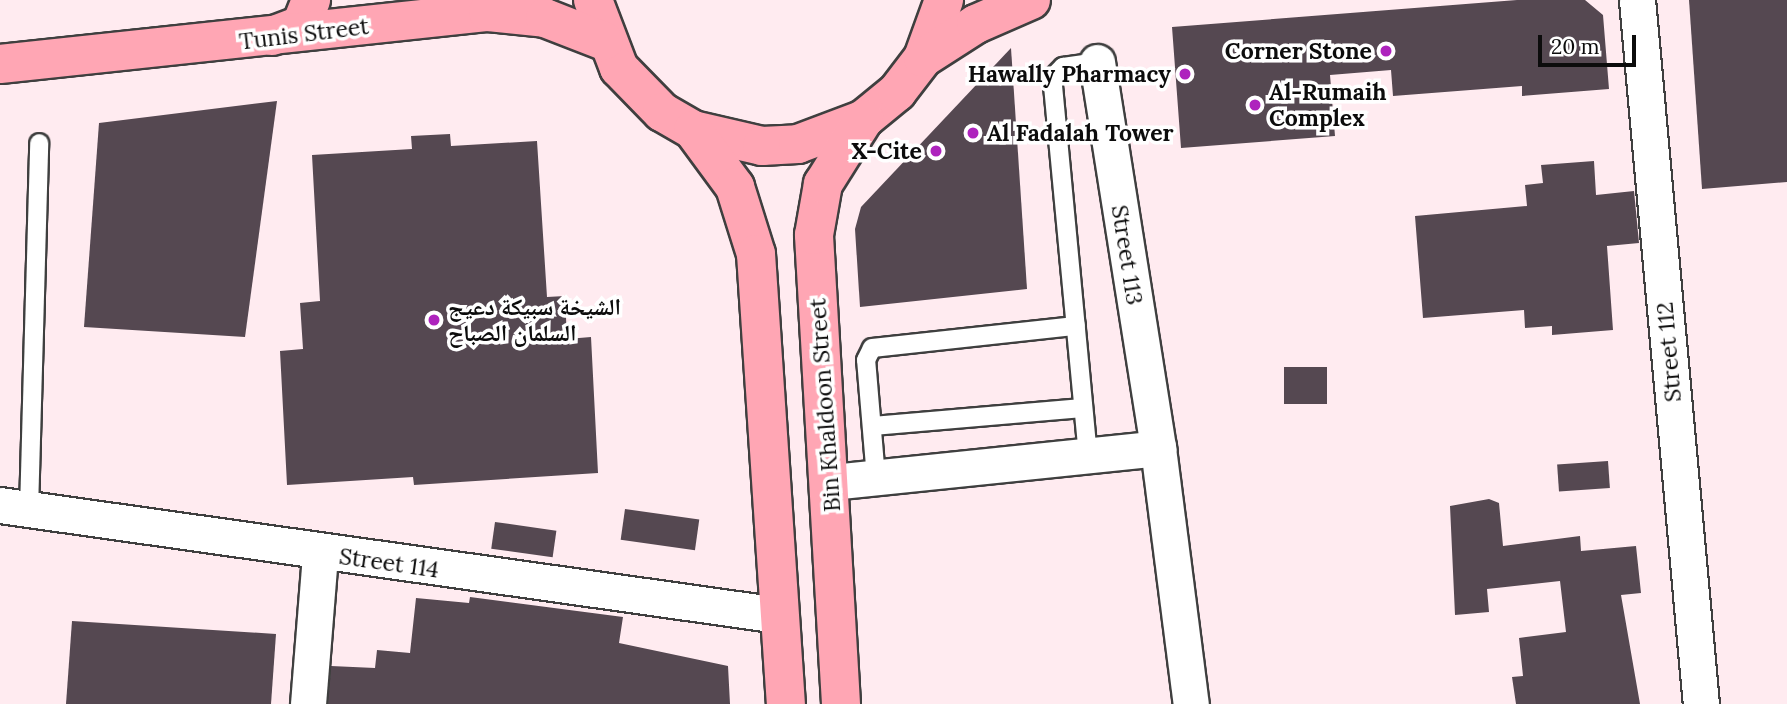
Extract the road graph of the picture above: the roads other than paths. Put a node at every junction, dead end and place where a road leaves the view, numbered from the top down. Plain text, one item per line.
1 (311, 0) edge
2 (593, 0) edge
3 (944, 0) edge
4 (1031, 0) edge
5 (1637, 0) edge
6 (260, 40) junction
7 (604, 41) junction
8 (923, 58) junction
9 (1097, 62) joint
10 (0, 64) edge
11 (864, 119) junction
12 (693, 131) junction
13 (39, 143) dead end
14 (1076, 326) junction
15 (1083, 408) junction
16 (873, 426) junction
17 (1158, 448) junction
18 (1088, 456) junction
19 (876, 478) junction
20 (831, 482) junction
21 (14, 508) edge
22 (320, 554) junction
23 (779, 615) junction
24 (308, 704) edge
25 (786, 704) edge
26 (841, 704) edge
27 (1191, 704) edge
28 (1701, 704) edge

1 - 6 main road
2 - 7 main road
3 - 8 main road
4 - 8 main road
5 - 28 street, Street 112
6 - 7 main road, Tunis Street
6 - 10 main road, Tunis Street
7 - 12 main road
8 - 11 main road
9 - 14 lane
9 - 17 street, Street 113
11 - 12 main road
11 - 20 main road, Bin Khaldoon Street
12 - 23 main road
13 - 21 lane
14 - 15 lane
14 - 16 lane
15 - 16 lane
15 - 18 lane
16 - 19 lane
17 - 18 street
17 - 27 street, Street 113
18 - 19 street
19 - 20 street
20 - 26 main road, Bin Khaldoon Street
21 - 22 street, Street 114
22 - 23 street, Street 114
22 - 24 street
23 - 25 main road

